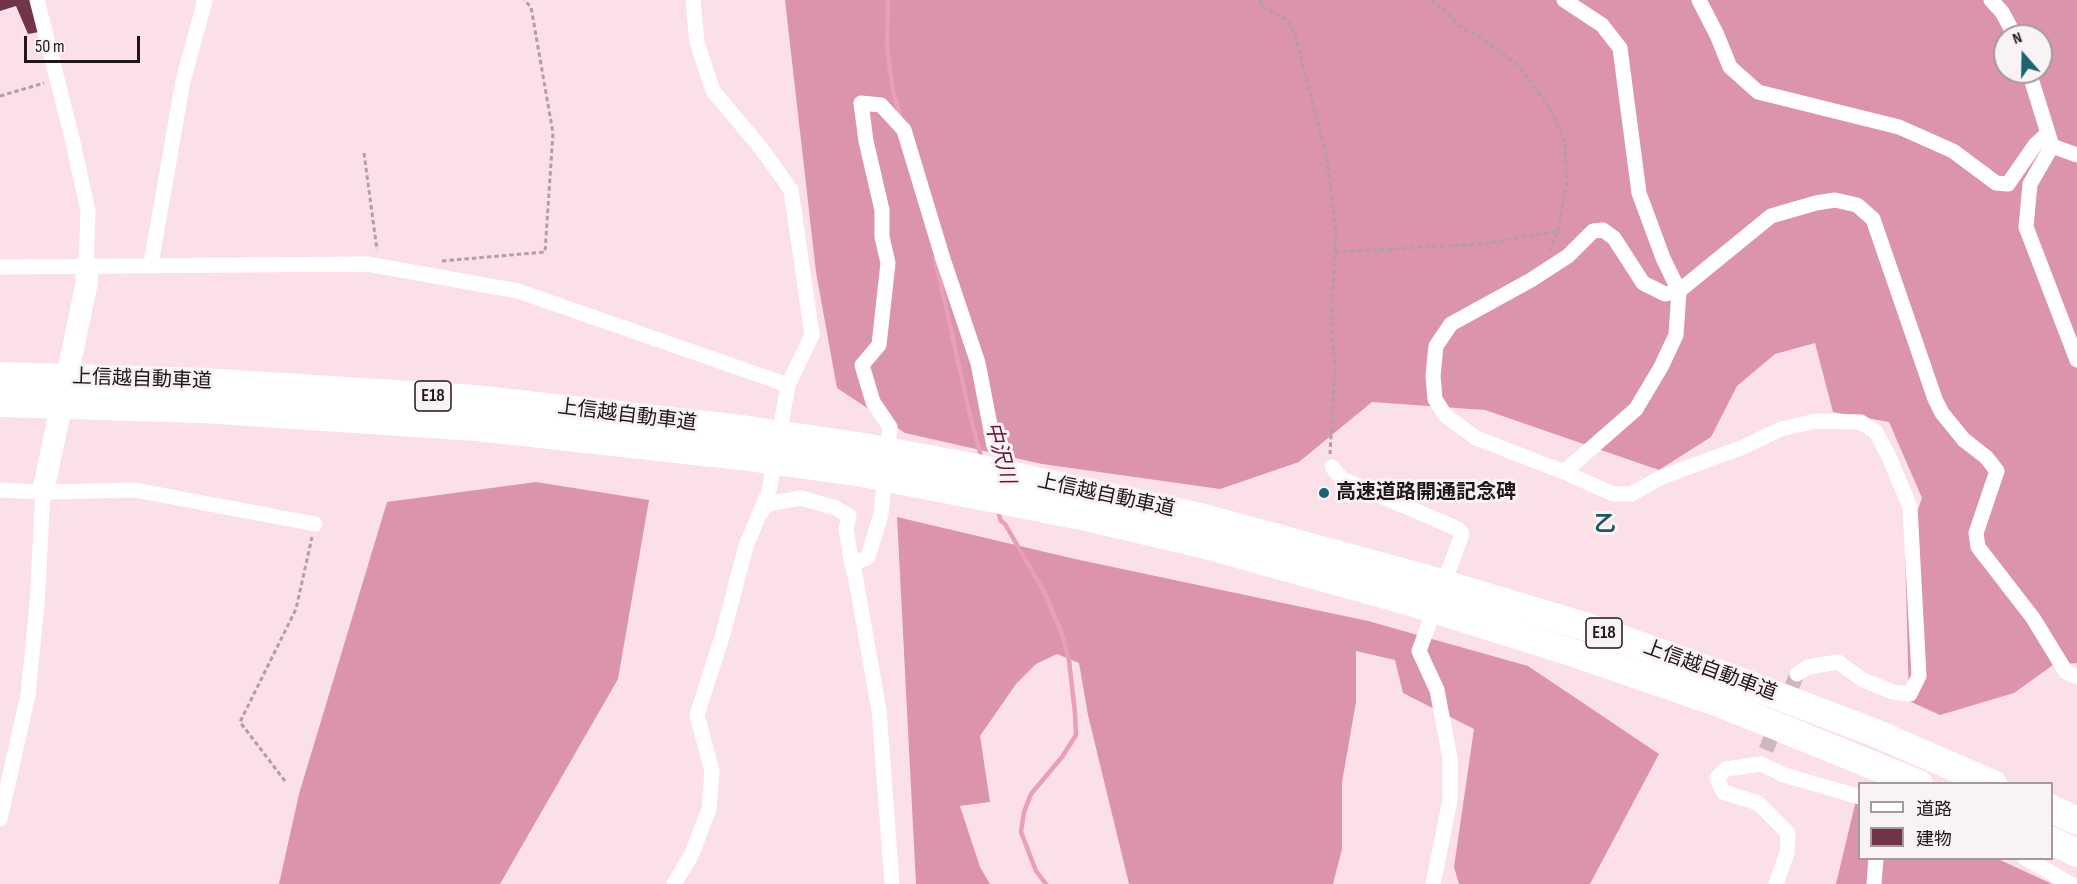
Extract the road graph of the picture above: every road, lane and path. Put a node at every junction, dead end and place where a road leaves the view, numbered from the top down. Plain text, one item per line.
1 (37, 0) edge
2 (206, 0) edge
3 (524, 0) edge
4 (693, 0) edge
5 (1260, 0) edge
6 (1431, 0) edge
7 (1564, 0) edge
8 (1699, 0) edge
9 (1991, 0) edge
10 (2008, 24) edge
11 (57, 79) junction
12 (2033, 84) edge
13 (0, 96) edge
14 (2050, 140) junction
15 (364, 153) dead end
16 (2077, 155) edge
17 (1558, 231) junction
18 (1335, 252) junction
19 (439, 261) dead end
20 (151, 264) junction
21 (0, 267) edge
22 (380, 267) junction
23 (86, 274) junction
24 (1541, 274) junction
25 (1679, 291) junction
26 (2077, 360) edge
27 (0, 375) edge
28 (788, 385) junction
29 (0, 403) edge
30 (994, 446) dead end
31 (864, 460) junction
32 (1332, 468) joint
33 (1564, 472) junction
34 (0, 490) edge
35 (43, 492) junction
36 (315, 524) joint
37 (1203, 531) junction
38 (746, 546) junction
39 (852, 565) junction
40 (1797, 674) dead end
41 (2077, 677) edge
42 (285, 781) dead end
43 (1917, 782) edge
44 (1991, 782) edge
45 (1858, 796) edge
46 (2053, 809) edge
47 (0, 819) edge
48 (2077, 821) edge
49 (2053, 841) edge
50 (2077, 853) edge
51 (1876, 860) edge
52 (2029, 860) edge
53 (674, 884) edge
54 (892, 884) edge
55 (1433, 884) edge
56 (1776, 884) edge
57 (1874, 884) edge
58 (2071, 884) edge

1 - 11 street
2 - 20 street
3 - 19 path
4 - 28 street
5 - 18 path
6 - 17 path
7 - 25 street
8 - 14 street
9 - 10 street
11 - 13 path
11 - 23 street
12 - 14 street
14 - 16 street
14 - 26 street
15 - 22 path
17 - 18 path
17 - 24 path
18 - 32 path
20 - 22 street
20 - 23 street
21 - 23 street
22 - 28 street
23 - 35 street
24 - 25 street
24 - 33 street
25 - 33 street
25 - 41 street
27 - 31 highway, 上信越自動車道 / E18
28 - 38 street
29 - 31 highway, 上信越自動車道 / E18
30 - 39 street
31 - 37 highway, 上信越自動車道 / E18
32 - 55 street
33 - 40 street
34 - 35 street
35 - 36 street
35 - 47 street
36 - 42 path
37 - 43 highway, 上信越自動車道 / E18
37 - 44 highway, 上信越自動車道 / E18
38 - 39 street
38 - 53 street
39 - 54 street
45 - 56 street
46 - 48 highway
49 - 50 highway
51 - 57 street
52 - 58 street

